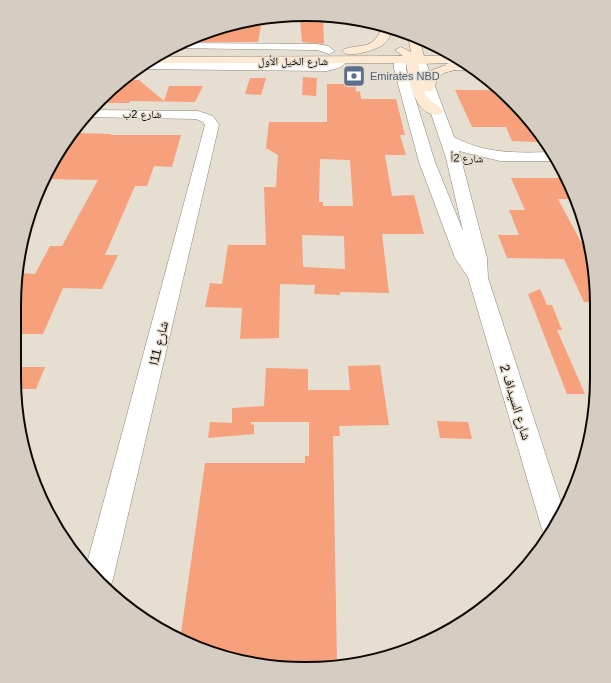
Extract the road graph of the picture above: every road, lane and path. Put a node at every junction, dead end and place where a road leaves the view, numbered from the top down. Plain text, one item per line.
1 (386, 33) edge
2 (189, 46) edge
3 (406, 50) edge
4 (431, 50) edge
5 (329, 51) junction
6 (176, 52) edge
7 (436, 53) edge
8 (344, 58) junction
9 (276, 60) junction
10 (160, 61) edge
11 (454, 63) edge
12 (455, 63) edge
13 (150, 67) edge
14 (403, 78) junction
15 (428, 88) junction
16 (436, 111) junction
17 (95, 114) edge
18 (198, 114) joint
19 (420, 134) junction
20 (448, 140) junction
21 (501, 157) junction
22 (548, 157) edge
23 (454, 158) junction
24 (478, 278) junction
25 (553, 519) edge
26 (99, 574) edge

1 - 8 main road
2 - 5 street
3 - 4 main road, شارع الخيل الأول
3 - 7 main road
3 - 8 main road, شارع الخيل الأول
3 - 9 main road
3 - 11 main road, شارع الخيل الأول
3 - 14 street, شارع السيداف 2
3 - 15 street, شارع السيداف 2
3 - 16 main road
5 - 6 main road, شارع الخيل الأول
5 - 8 main road, شارع الخيل الأول
8 - 9 main road, شارع الخيل الأول
8 - 13 street
8 - 14 main road
9 - 10 main road, شارع الخيل الأول
12 - 15 main road
14 - 19 street, شارع السيداف 2
15 - 16 street, شارع السيداف 2
16 - 20 street, شارع السيداف 2
17 - 18 street, شارع 2ب
18 - 26 street, شارع 11ا
19 - 23 street, شارع 2أ
19 - 24 street, شارع السيداف 2
20 - 21 street, شارع 2أ
20 - 23 street, شارع السيداف 2
21 - 22 street, شارع 2أ
21 - 23 street, شارع 2أ
23 - 24 street, شارع السيداف 2
24 - 25 street, شارع السيداف 2

